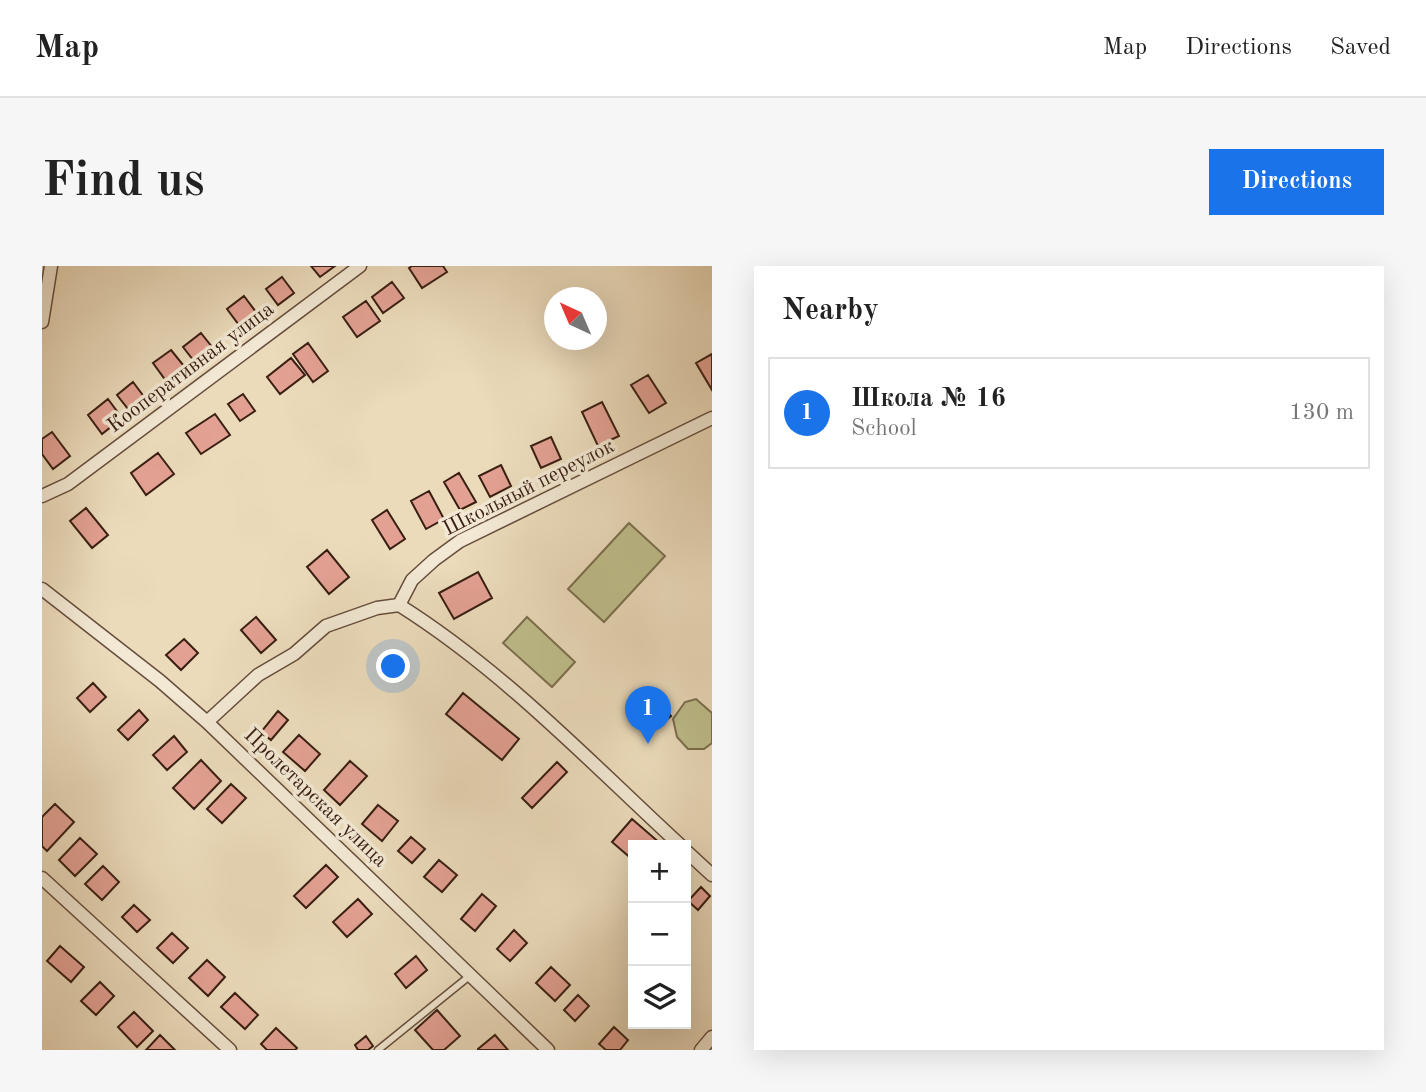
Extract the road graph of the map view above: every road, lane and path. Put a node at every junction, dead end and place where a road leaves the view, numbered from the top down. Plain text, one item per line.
1 (51, 266) edge
2 (360, 266) edge
3 (42, 323) edge
4 (712, 418) edge
5 (42, 496) edge
6 (42, 589) edge
7 (400, 605) junction
8 (207, 722) junction
9 (675, 840) edge
10 (691, 856) edge
11 (712, 875) edge
12 (42, 878) edge
13 (472, 974) junction
14 (712, 1037) edge
15 (230, 1050) edge
16 (378, 1050) edge
17 (548, 1050) edge
18 (701, 1050) edge

1 - 3 street
2 - 5 street, Кооперативная улица
4 - 7 street, Школьный переулок
6 - 8 street, Пролетарская улица
7 - 8 street
7 - 9 street
8 - 13 street, Пролетарская улица
10 - 11 street
12 - 15 street
13 - 16 lane
13 - 17 street, Пролетарская улица
14 - 18 street

